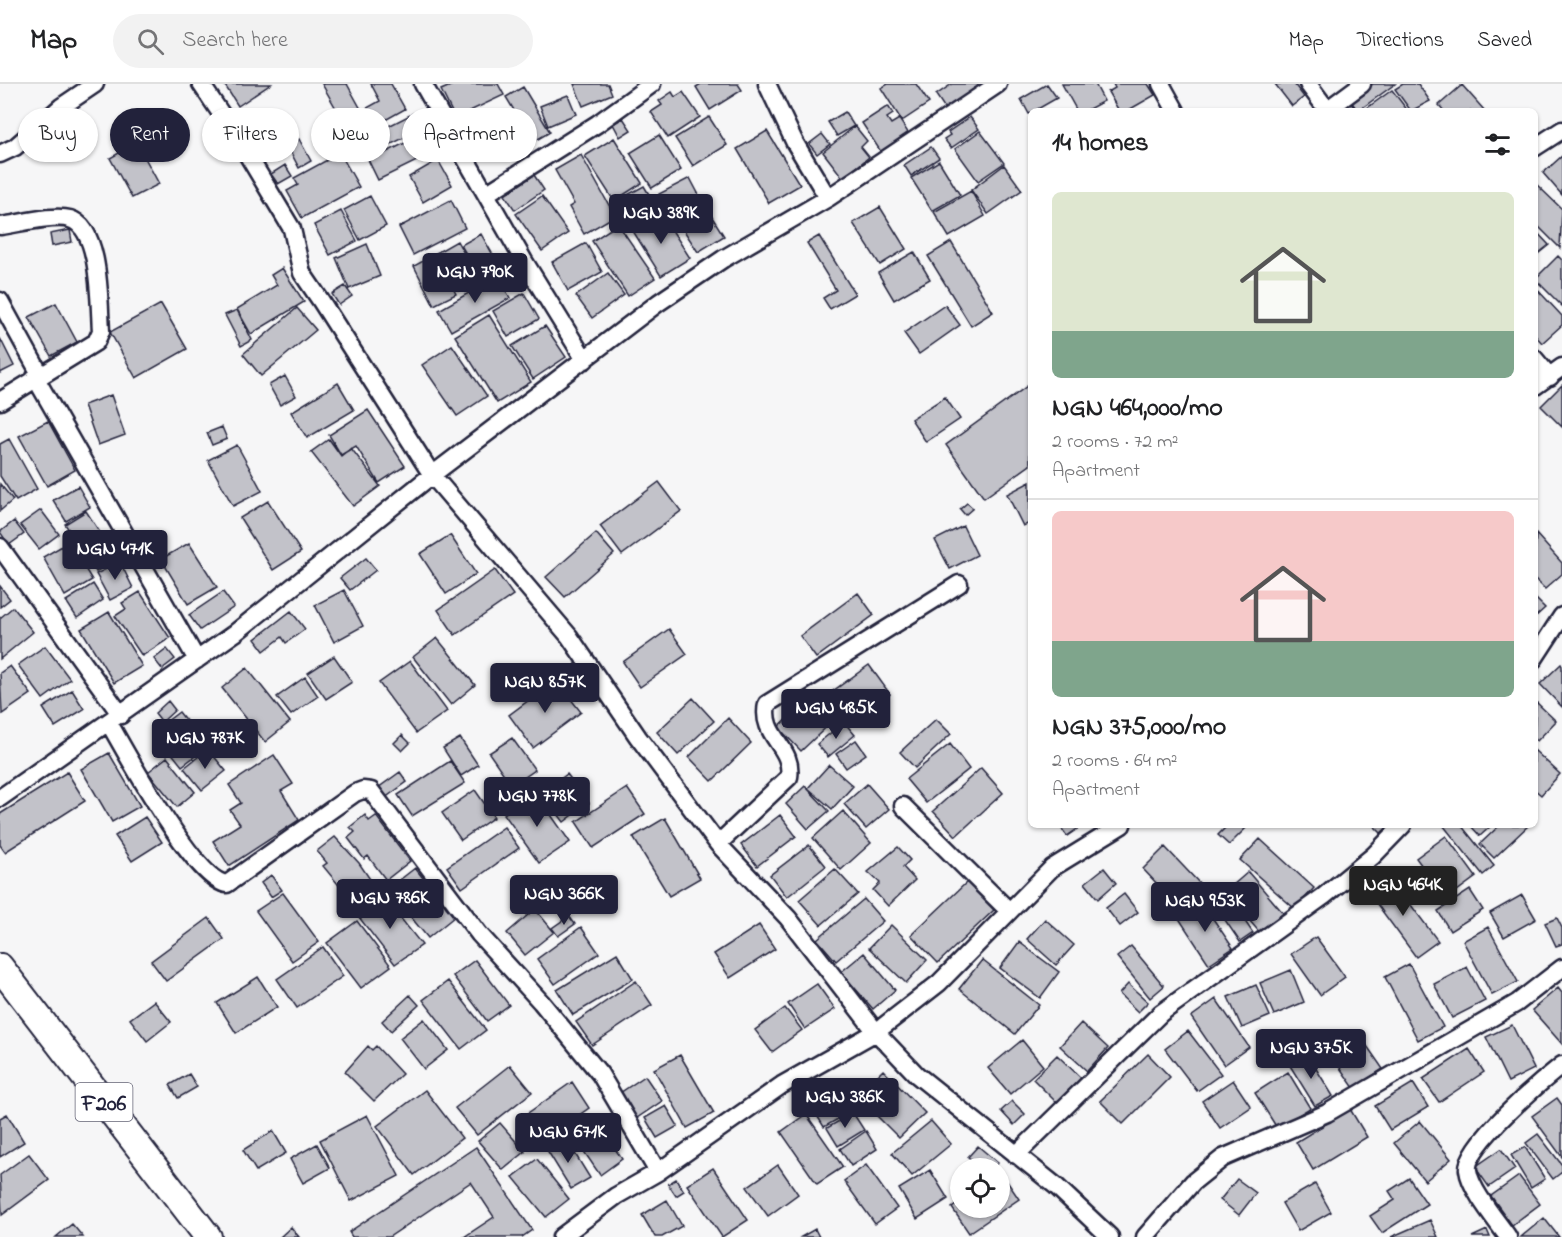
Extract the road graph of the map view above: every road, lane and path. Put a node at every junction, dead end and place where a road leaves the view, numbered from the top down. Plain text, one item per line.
1 (95, 84) edge
2 (201, 84) edge
3 (423, 84) edge
4 (652, 84) edge
5 (767, 84) edge
6 (998, 84) edge
7 (1161, 84) edge
8 (1308, 84) edge
9 (1362, 84) edge
10 (1174, 108) edge
11 (1326, 108) edge
12 (1330, 108) edge
13 (1562, 130) edge
14 (1538, 145) edge
15 (0, 154) edge
16 (486, 194) junction
17 (828, 198) junction
18 (0, 226) edge
19 (0, 301) edge
20 (585, 360) junction
21 (1538, 361) edge
22 (1556, 372) edge
23 (38, 375) junction
24 (1538, 384) edge
25 (0, 401) edge
26 (432, 475) junction
27 (0, 547) edge
28 (959, 584) dead end
29 (1562, 616) edge
30 (1538, 653) edge
31 (197, 660) junction
32 (115, 719) junction
33 (0, 798) edge
34 (903, 806) dead end
35 (1117, 828) edge
36 (1400, 828) edge
37 (718, 844) junction
38 (1008, 910) junction
39 (0, 967) edge
40 (1562, 968) edge
41 (876, 1032) junction
42 (1562, 1065) edge
43 (1016, 1155) junction
44 (658, 1172) junction
45 (208, 1237) edge
46 (561, 1237) edge
47 (1110, 1237) edge
48 (1145, 1237) edge
49 (1508, 1237) edge

1 - 15 street
2 - 26 street
3 - 16 street
4 - 16 street
5 - 17 street
6 - 17 street
7 - 10 street
8 - 11 street
9 - 12 street
13 - 14 street
16 - 20 street
17 - 20 street
18 - 23 street
19 - 23 street
20 - 26 street
21 - 22 street
22 - 24 street
23 - 25 street
23 - 31 street
26 - 31 street
26 - 37 street
27 - 32 street
28 - 37 street
29 - 30 street
31 - 32 street
32 - 33 street
32 - 44 street
34 - 38 street
35 - 38 street
36 - 43 street
37 - 41 street
38 - 41 street
39 - 45 main road, F206
40 - 48 street
41 - 43 street
41 - 44 street
42 - 49 street
43 - 47 street
44 - 46 street

